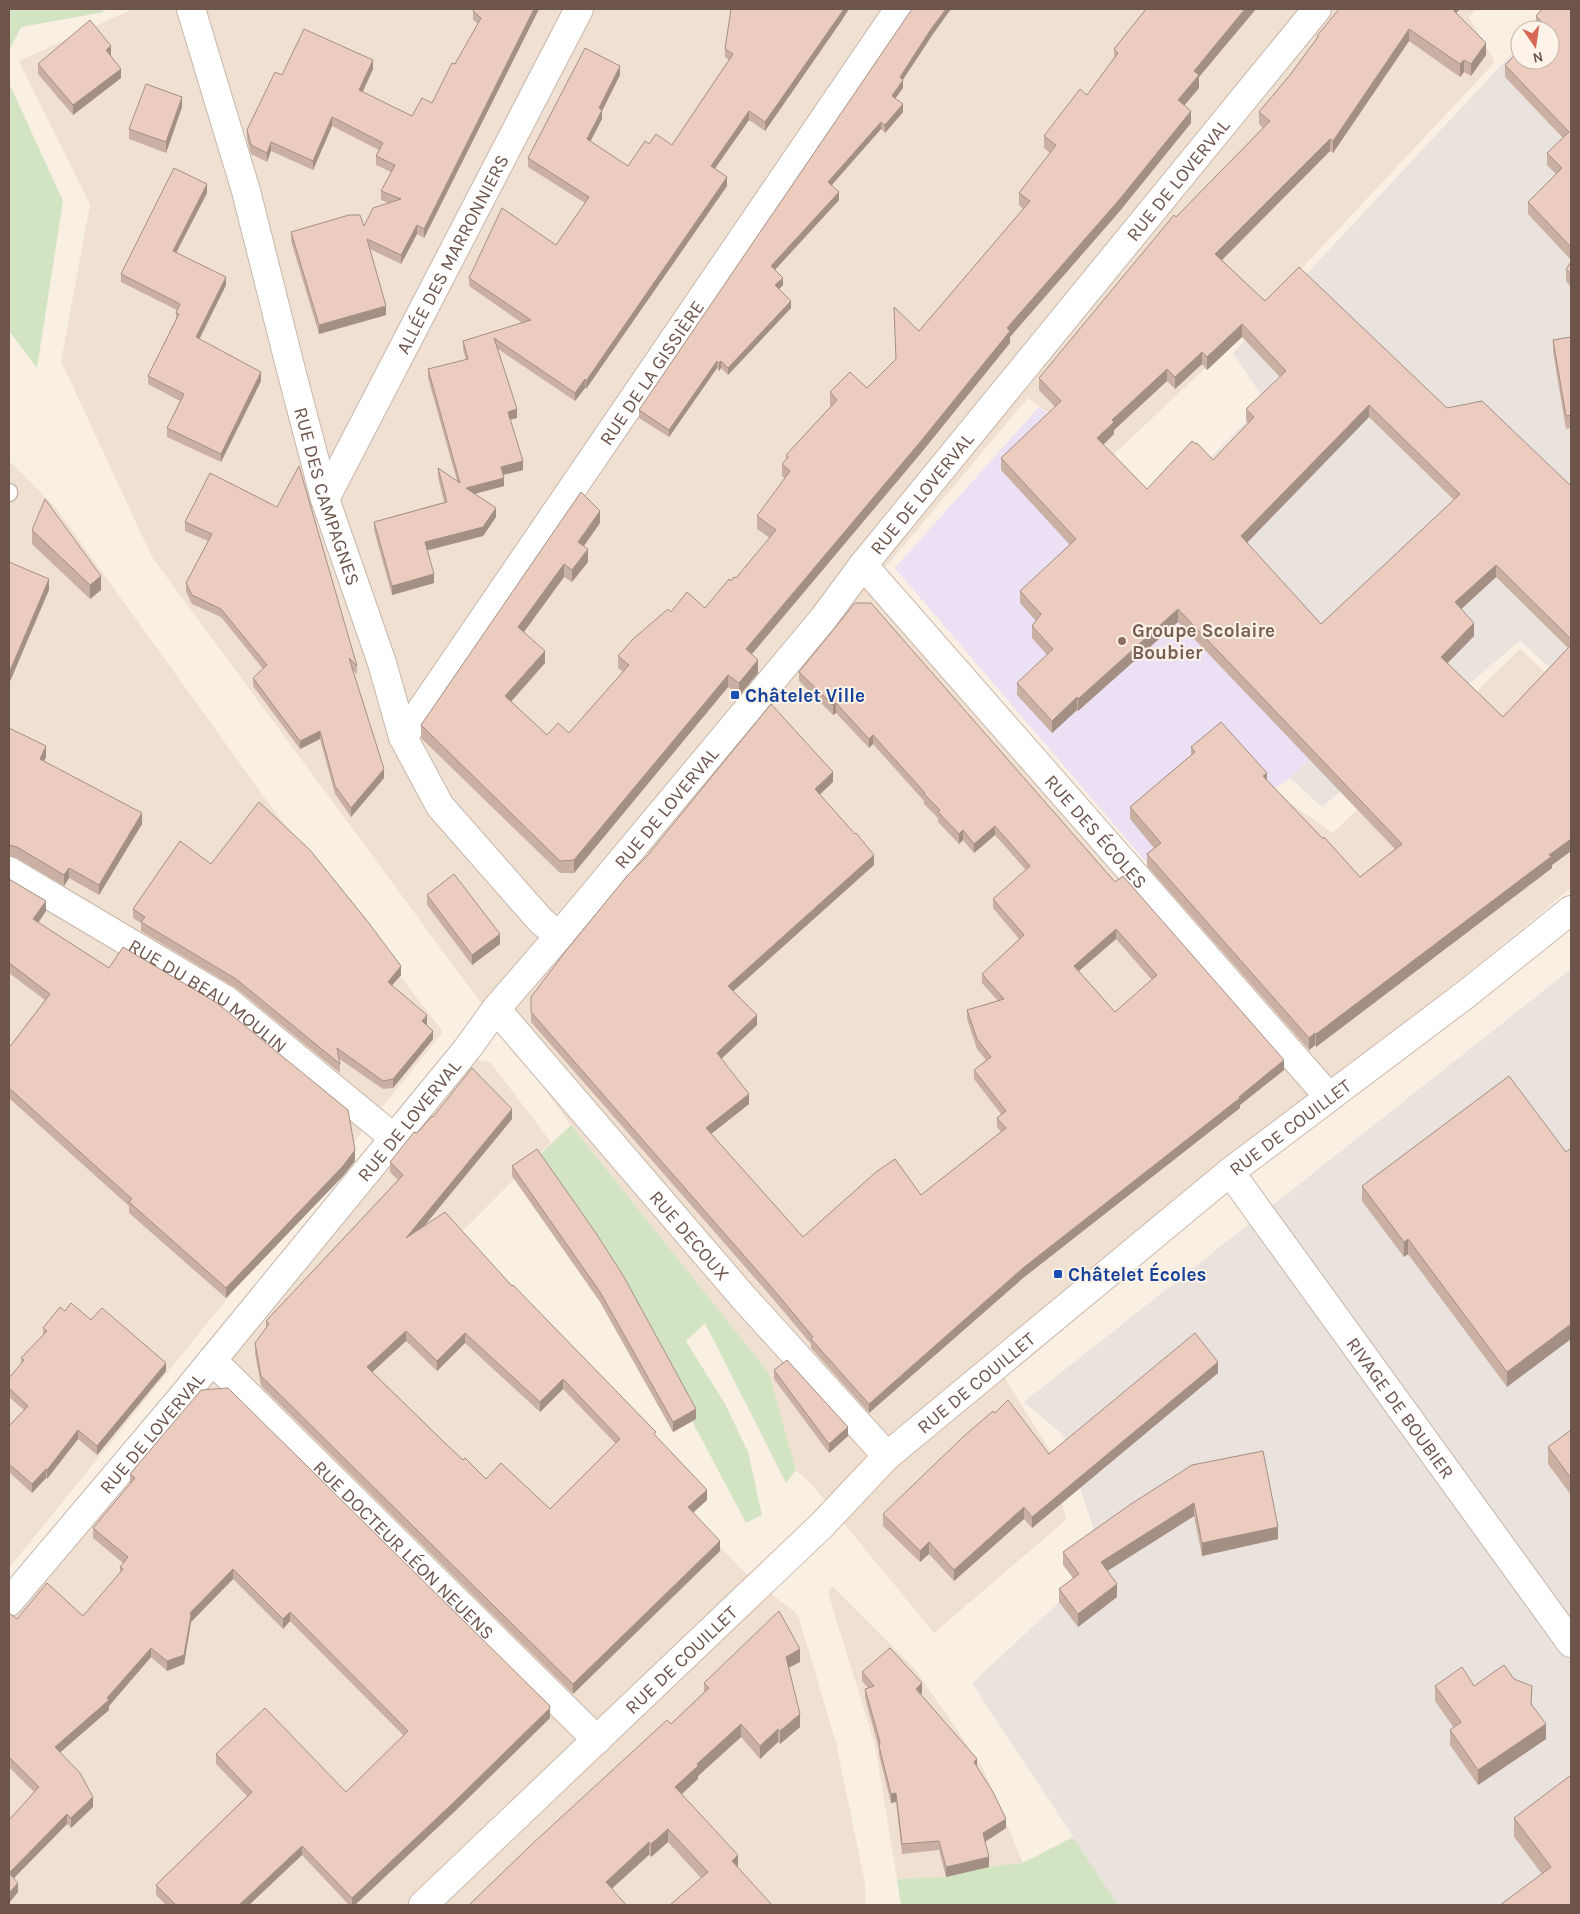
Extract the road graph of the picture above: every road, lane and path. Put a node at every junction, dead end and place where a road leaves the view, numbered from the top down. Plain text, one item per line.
1 (191, 9) edge
2 (579, 9) edge
3 (899, 9) edge
4 (1318, 9) edge
5 (325, 499) junction
6 (863, 566) junction
7 (403, 737) junction
8 (9, 871) edge
9 (1571, 910) edge
10 (560, 936) junction
11 (496, 1009) junction
12 (1329, 1097) junction
13 (394, 1138) junction
14 (1230, 1172) junction
15 (212, 1360) junction
16 (887, 1456) junction
17 (9, 1602) edge
18 (1571, 1643) edge
19 (597, 1740) junction
20 (423, 1905) edge

1 - 5 street, RUE DES CAMPAGNES
2 - 5 street, ALLÉE DES MARRONNIERS
3 - 7 street, RUE DE LA GISSIÈRE
4 - 6 street, RUE DE LOVERVAL
5 - 7 street, RUE DES CAMPAGNES
6 - 10 street, RUE DE LOVERVAL
6 - 12 street, RUE DES ÉCOLES
7 - 10 street, RUE DES CAMPAGNES
8 - 13 street, RUE DU BEAU MOULIN
9 - 12 street, RUE DE COUILLET
10 - 11 street, RUE DE LOVERVAL
11 - 13 street, RUE DE LOVERVAL
11 - 16 street, RUE DECOUX
12 - 14 street, RUE DE COUILLET
13 - 15 street, RUE DE LOVERVAL
14 - 16 street, RUE DE COUILLET
14 - 18 street, RIVAGE DE BOUBIER
15 - 17 street, RUE DE LOVERVAL
15 - 19 street, RUE DOCTEUR LÉON NEUENS
16 - 19 street, RUE DE COUILLET
19 - 20 street, RUE DE COUILLET

